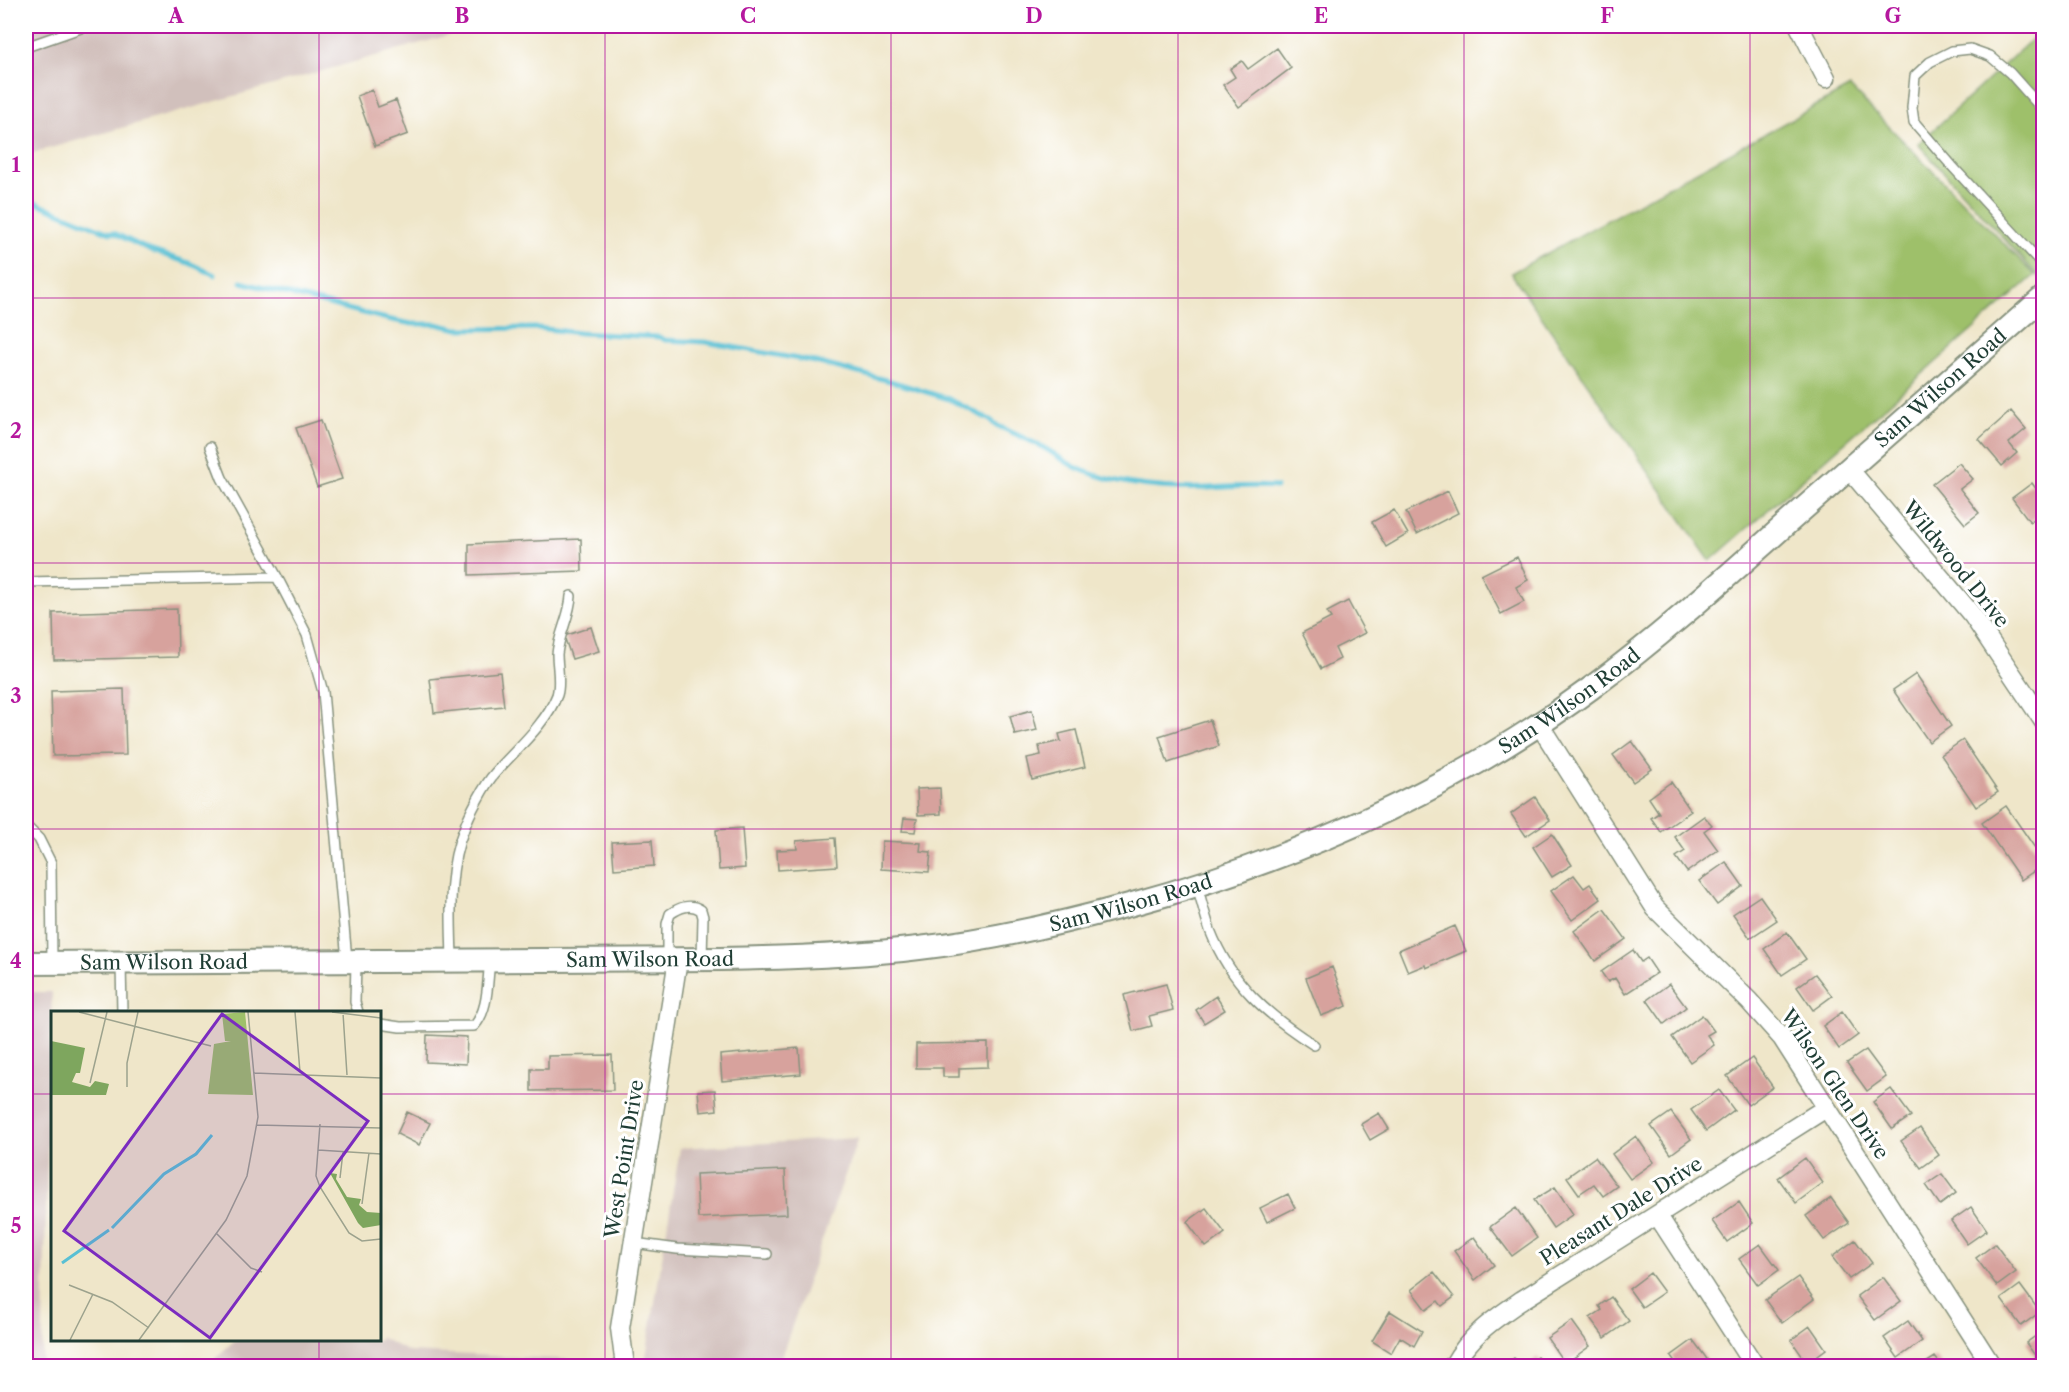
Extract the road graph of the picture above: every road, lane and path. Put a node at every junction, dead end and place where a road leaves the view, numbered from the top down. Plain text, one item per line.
1 (86, 26) edge
2 (1800, 26) edge
3 (26, 47) edge
4 (1826, 78) dead end
5 (2043, 111) edge
6 (2043, 266) edge
7 (2043, 297) edge
8 (210, 447) dead end
9 (1849, 469) junction
10 (277, 577) junction
11 (26, 582) edge
12 (571, 596) dead end
13 (2043, 722) edge
14 (1539, 724) junction
15 (26, 826) edge
16 (1197, 885) junction
17 (490, 959) junction
18 (673, 959) junction
19 (702, 959) junction
20 (352, 960) junction
21 (452, 960) junction
22 (26, 963) edge
23 (52, 963) junction
24 (121, 963) junction
25 (122, 1011) edge
26 (358, 1011) edge
27 (381, 1024) edge
28 (1314, 1045) dead end
29 (1826, 1108) junction
30 (1658, 1216) junction
31 (634, 1243) junction
32 (767, 1254) dead end
33 (625, 1366) edge
34 (1453, 1366) edge
35 (1755, 1366) edge
36 (1992, 1366) edge

1 - 3 lane
2 - 4 street
5 - 6 lane
7 - 9 street, Sam Wilson Road
8 - 10 lane
9 - 13 street, Wildwood Drive
9 - 14 street, Sam Wilson Road
10 - 11 lane
10 - 20 lane
12 - 21 lane
14 - 16 street, Sam Wilson Road
14 - 29 street, Wilson Glen Drive
15 - 23 lane
16 - 19 street, Sam Wilson Road
16 - 28 lane
17 - 18 street, Sam Wilson Road
17 - 21 street, Sam Wilson Road
17 - 27 lane
18 - 19 street, Sam Wilson Road
18 - 19 lane
18 - 31 street, West Point Drive
20 - 21 street, Sam Wilson Road
20 - 24 street, Sam Wilson Road
20 - 26 lane
22 - 23 street, Sam Wilson Road
23 - 24 street, Sam Wilson Road
24 - 25 lane
29 - 30 street, Pleasant Dale Drive
29 - 36 street, Wilson Glen Drive
30 - 34 street, Pleasant Dale Drive
30 - 35 street
31 - 32 lane
31 - 33 street, West Point Drive

